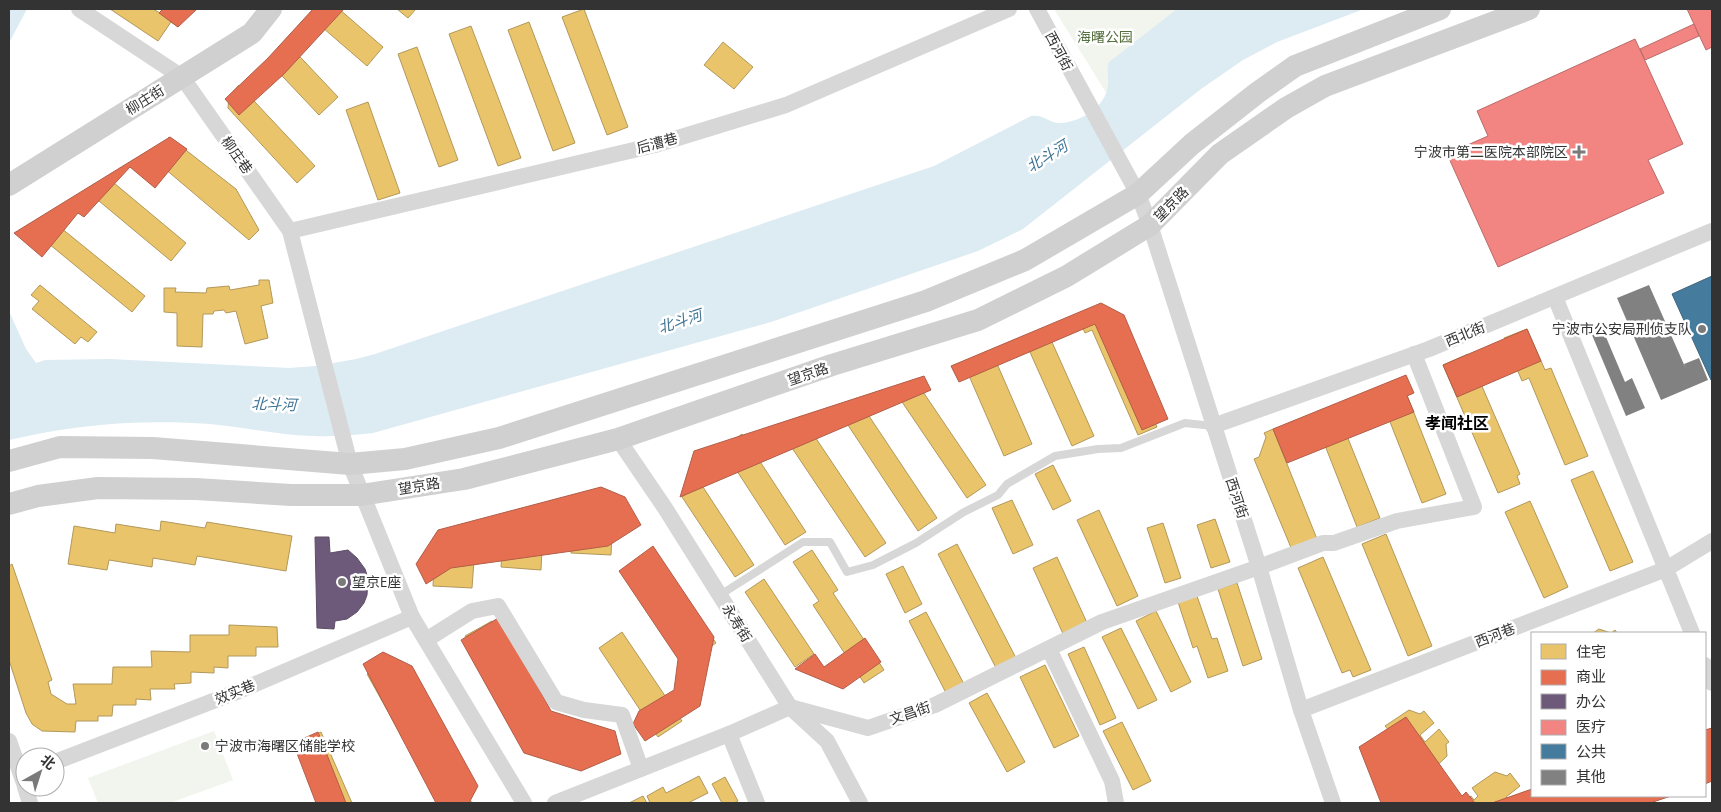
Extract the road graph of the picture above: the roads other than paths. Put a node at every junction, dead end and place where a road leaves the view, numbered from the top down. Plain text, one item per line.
1 (79, 9) edge
2 (271, 9) edge
3 (1009, 9) edge
4 (1037, 9) edge
5 (1440, 9) edge
6 (1529, 9) edge
7 (182, 77) junction
8 (10, 184) edge
9 (1138, 194) junction
10 (1150, 225) junction
11 (290, 231) junction
12 (1712, 231) edge
13 (1555, 297) junction
14 (1414, 354) junction
15 (1213, 426) junction
16 (618, 439) junction
17 (9, 461) edge
18 (350, 464) junction
19 (361, 495) junction
20 (9, 504) edge
21 (1712, 540) edge
22 (1260, 567) junction
23 (1666, 569) junction
24 (720, 595) junction
25 (412, 617) junction
26 (1692, 632) edge
27 (426, 640) junction
28 (1049, 649) junction
29 (1706, 668) edge
30 (1712, 683) edge
31 (790, 707) junction
32 (1301, 710) junction
33 (729, 734) junction
34 (9, 741) edge
35 (65, 758) edge
36 (15, 761) edge
37 (641, 769) junction
38 (582, 798) edge
39 (524, 803) edge
40 (555, 803) edge
41 (757, 803) edge
42 (860, 803) edge
43 (1116, 803) edge
44 (1333, 803) edge

1 - 7 street, 柳庄巷
2 - 7 main road, 柳庄街
3 - 11 street, 后漕巷
4 - 9 street, 西河街
5 - 9 main road
6 - 10 main road, 望京路
7 - 8 main road, 柳庄街
7 - 11 street, 柳庄巷
9 - 10 street, 西河街
9 - 18 main road
10 - 15 street, 西河街
10 - 16 main road, 望京路
11 - 18 street, 柳庄巷
12 - 13 street, 西北街
13 - 14 street, 西北街
13 - 23 street
14 - 15 street, 西北街
14 - 22 street, 文昌街
15 - 22 street, 西河街
15 - 24 lane
16 - 19 main road, 望京路
16 - 24 street, 永寿街
17 - 18 main road
18 - 19 street, 柳庄巷
19 - 20 main road, 望京路
19 - 25 street, 柳庄巷
21 - 23 street, 西河巷
22 - 28 street, 文昌街
22 - 32 street, 西河街
23 - 26 street
23 - 32 street, 西河巷
24 - 31 street, 永寿街
25 - 27 street, 柳庄巷
25 - 35 street, 效实巷
27 - 37 street
27 - 39 street, 柳庄巷
28 - 31 street, 文昌街
28 - 43 street
29 - 30 street
31 - 33 street
31 - 42 street, 永寿街
32 - 44 street, 西河街
33 - 37 street
33 - 41 street
34 - 36 street
37 - 38 street
38 - 40 street

